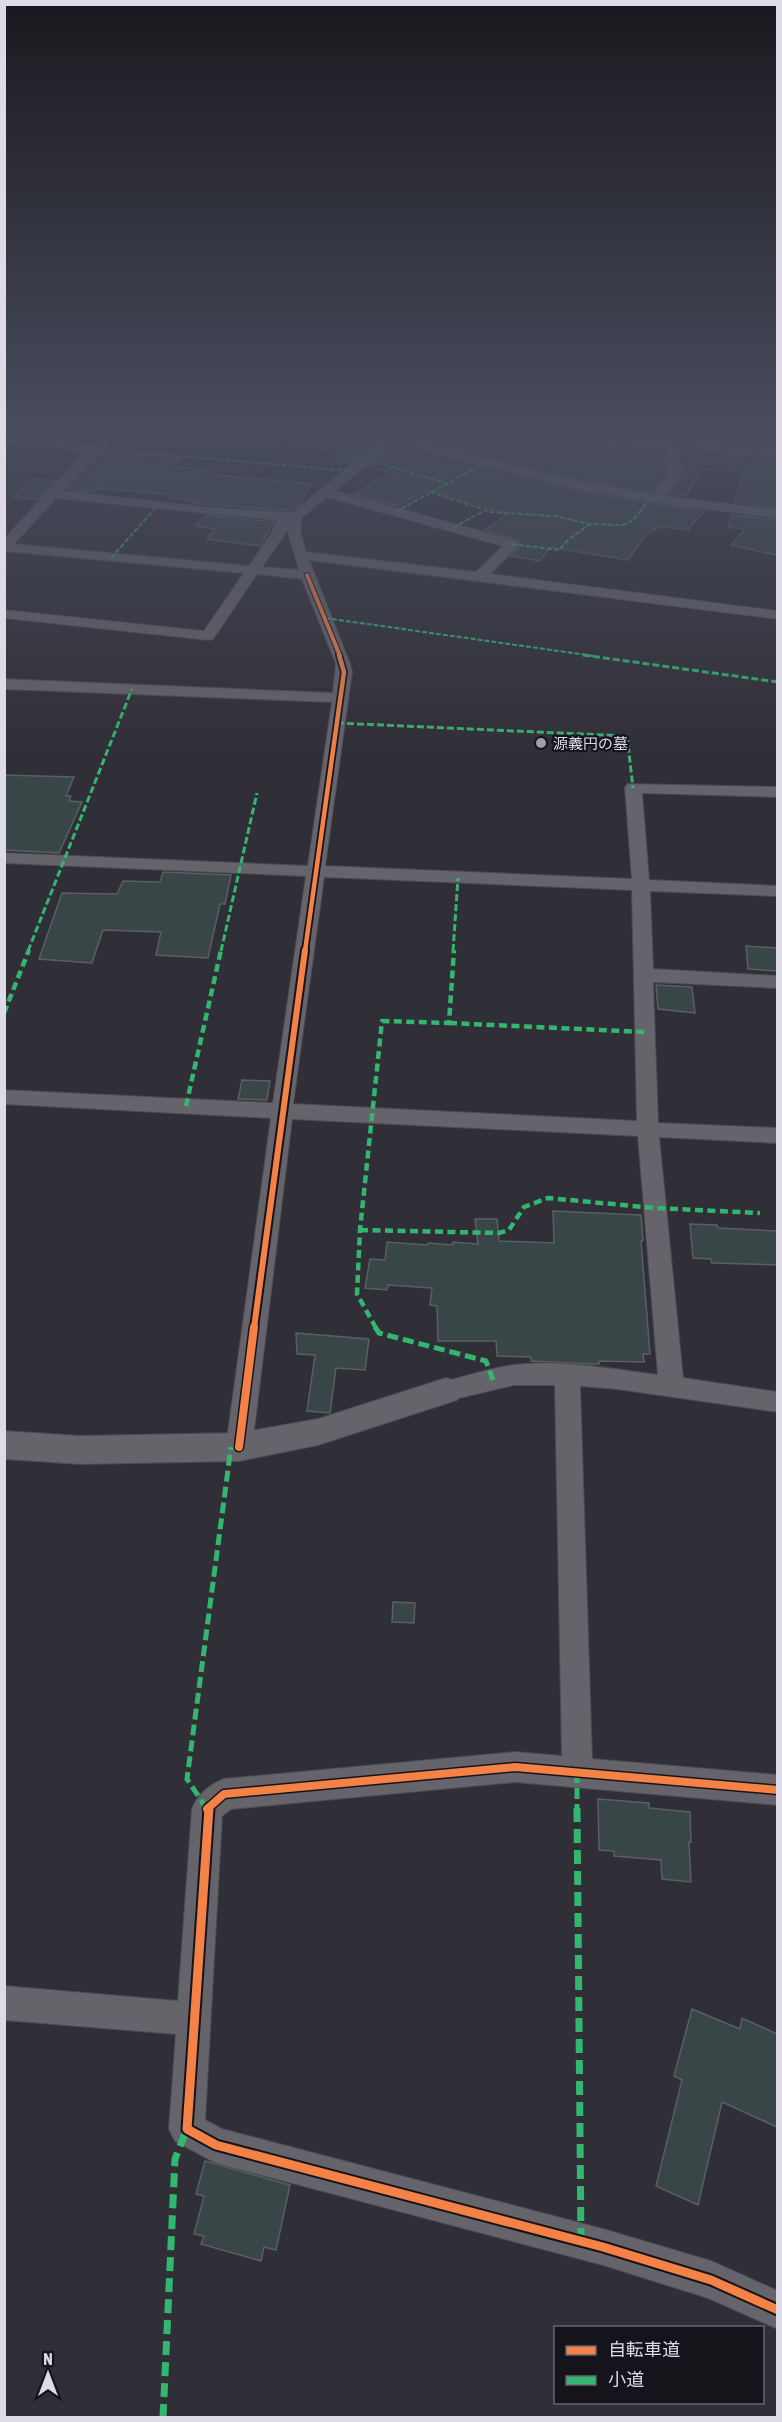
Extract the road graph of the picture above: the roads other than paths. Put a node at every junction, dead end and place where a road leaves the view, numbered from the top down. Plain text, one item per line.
1 (14, 537) edge
2 (276, 537) edge
3 (295, 537) edge
4 (487, 537) edge
5 (305, 565) junction
6 (252, 571) junction
7 (480, 576) junction
8 (4, 614) edge
9 (777, 615) edge
10 (4, 684) edge
11 (341, 698) junction
12 (777, 792) edge
13 (4, 858) edge
14 (315, 872) junction
15 (641, 886) junction
16 (777, 891) edge
17 (644, 975) junction
18 (777, 982) edge
19 (4, 1097) edge
20 (282, 1111) junction
21 (648, 1129) junction
22 (777, 1136) edge
23 (567, 1376) junction
24 (671, 1386) junction
25 (446, 1391) joint
26 (777, 1402) edge
27 (4, 1445) edge
28 (239, 1448) junction
29 (577, 1772) junction
30 (777, 1790) edge
31 (4, 2003) edge
32 (193, 2019) junction
33 (777, 2310) edge

1 - 6 street
2 - 6 street
3 - 5 street
4 - 7 street
5 - 6 street
5 - 7 street
5 - 11 street
6 - 8 street
7 - 9 street
10 - 11 street
11 - 14 street
12 - 15 street
13 - 14 street
14 - 15 street
14 - 20 street
15 - 16 street
15 - 17 street
17 - 18 street
17 - 21 street
19 - 20 street
20 - 21 street
20 - 28 street
21 - 22 street
21 - 24 street
23 - 24 street
23 - 25 street
23 - 29 street
24 - 26 street
25 - 28 street
27 - 28 street
29 - 30 street
29 - 32 street
31 - 32 street
32 - 33 street

